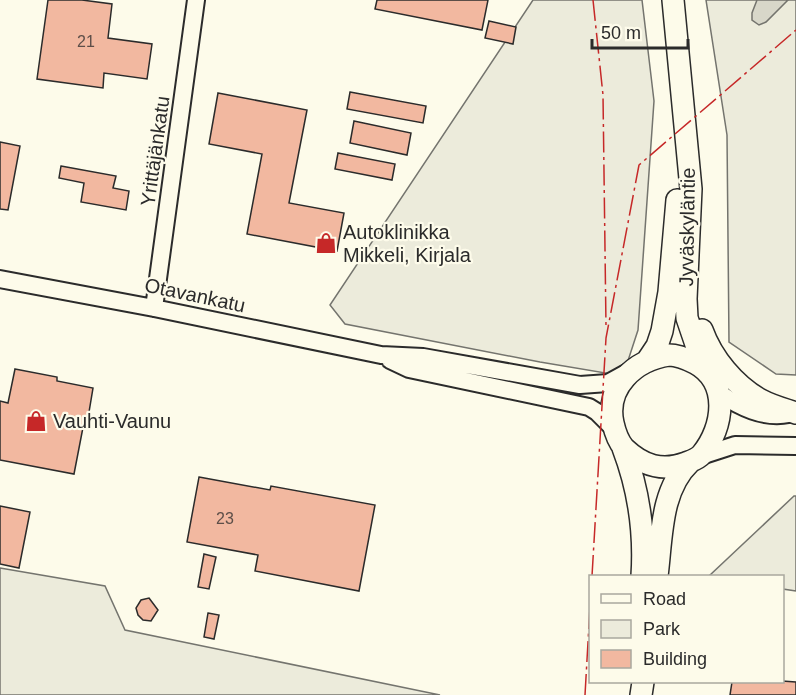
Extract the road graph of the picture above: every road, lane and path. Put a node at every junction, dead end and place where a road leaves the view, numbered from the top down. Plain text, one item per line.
1 (196, 0) edge
2 (673, 0) edge
3 (682, 83) junction
4 (687, 278) junction
5 (0, 279) edge
6 (154, 308) junction
7 (381, 356) junction
8 (647, 361) junction
9 (704, 368) junction
10 (629, 372) junction
11 (719, 393) junction
12 (796, 413) edge
13 (618, 438) junction
14 (796, 446) edge
15 (695, 459) junction
16 (642, 575) edge
17 (657, 575) edge

1 - 6 main road, Yrittäjänkatu
2 - 3 highway, Jyväskyläntie
3 - 4 highway, Jyväskyläntie
3 - 8 highway, Jyväskyläntie
4 - 9 highway, Jyväskyläntie
4 - 12 highway
5 - 6 main road, Otavankatu
6 - 7 main road, Otavankatu
7 - 10 main road, Otavankatu
7 - 13 main road, Otavankatu
8 - 9 highway
8 - 10 highway
9 - 11 highway
10 - 13 highway
11 - 12 main road
11 - 15 highway
13 - 15 highway
13 - 16 highway
14 - 15 main road
15 - 17 highway

